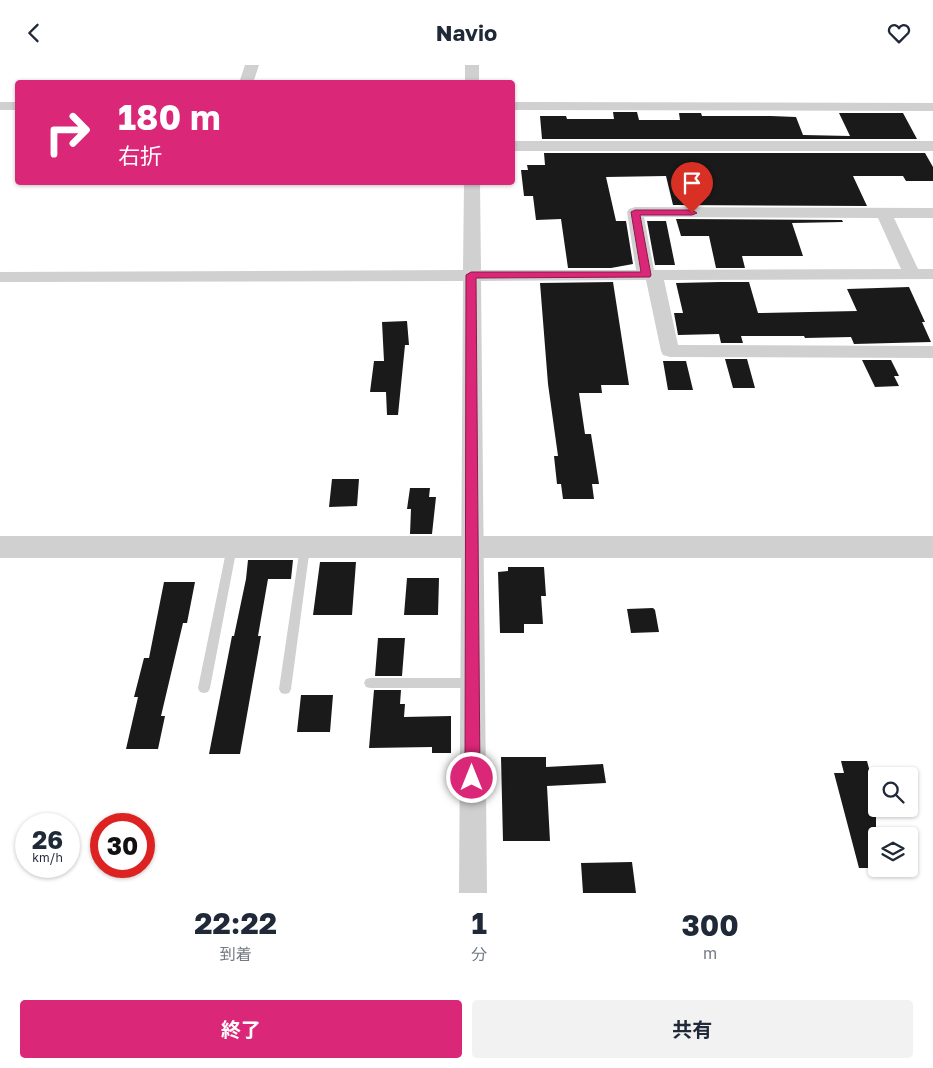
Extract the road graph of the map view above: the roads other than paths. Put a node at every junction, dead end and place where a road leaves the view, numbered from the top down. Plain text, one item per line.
1 (252, 65) edge
2 (472, 65) edge
3 (247, 80) edge
4 (472, 80) edge
5 (0, 107) edge
6 (15, 107) edge
7 (515, 107) edge
8 (933, 107) edge
9 (515, 146) edge
10 (933, 147) edge
11 (472, 185) edge
12 (933, 213) edge
13 (884, 214) junction
14 (912, 274) junction
15 (933, 274) edge
16 (471, 275) junction
17 (650, 275) junction
18 (0, 277) edge
19 (933, 352) edge
20 (0, 547) edge
21 (232, 547) junction
22 (305, 547) junction
23 (472, 547) junction
24 (933, 547) edge
25 (370, 683) dead end
26 (472, 683) junction
27 (204, 689) dead end
28 (285, 689) dead end
29 (473, 893) edge

1 - 3 street
2 - 4 street
5 - 6 street
7 - 8 street
9 - 10 street
11 - 16 street
12 - 13 street
13 - 14 street
13 - 17 street
14 - 15 street
14 - 17 street
16 - 17 street
16 - 18 street
16 - 23 street
17 - 19 street
20 - 21 street
21 - 22 street
21 - 27 lane
22 - 23 street
22 - 28 lane
23 - 24 street
23 - 26 street
25 - 26 lane
26 - 29 street

